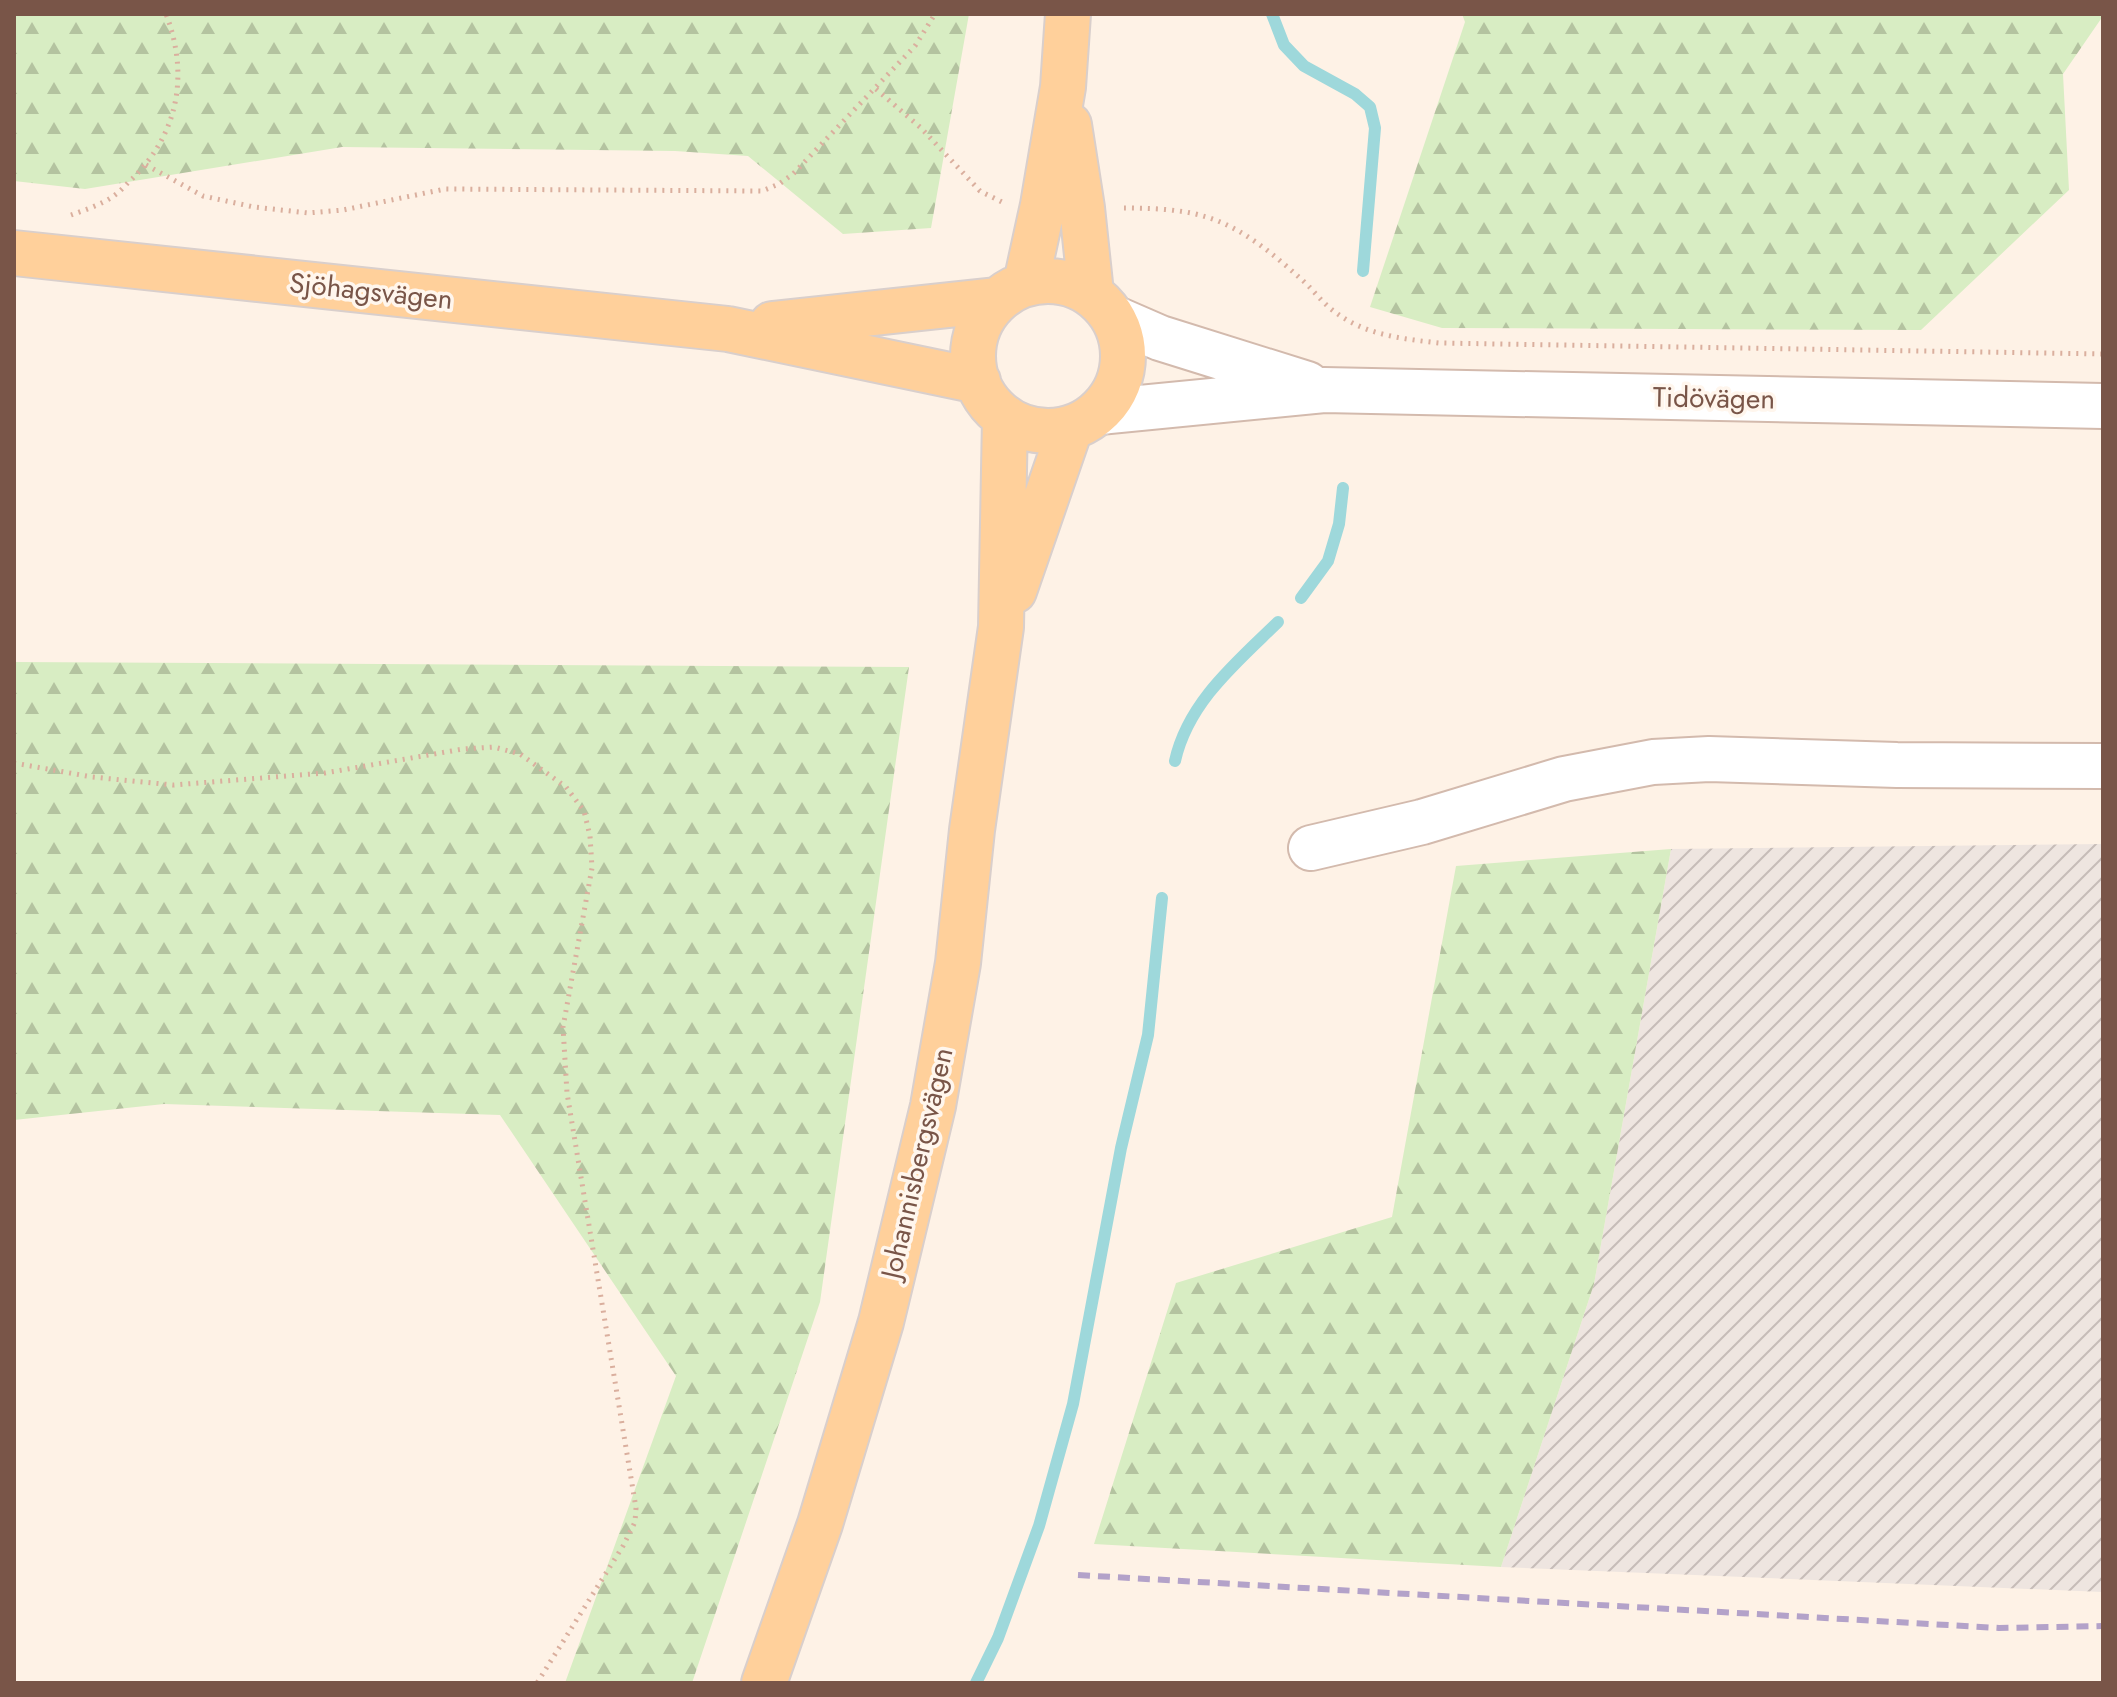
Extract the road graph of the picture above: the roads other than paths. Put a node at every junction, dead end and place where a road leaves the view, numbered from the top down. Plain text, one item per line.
1 (1068, 14) edge
2 (1063, 207) junction
3 (14, 253) edge
4 (1011, 291) junction
5 (1102, 306) junction
6 (728, 329) junction
7 (978, 381) junction
8 (1324, 390) junction
9 (2103, 406) edge
10 (1005, 418) junction
11 (1085, 420) junction
12 (1001, 627) junction
13 (2103, 766) edge
14 (1311, 848) dead end
15 (764, 1683) edge

1 - 2 main road
2 - 4 main road
2 - 5 main road
3 - 6 main road, Sjöhagsvägen
4 - 5 main road
4 - 6 main road, Sjöhagsvägen
4 - 7 main road
5 - 8 street, Tidövägen
5 - 11 main road
6 - 7 main road, Sjöhagsvägen
7 - 10 main road
8 - 9 street, Tidövägen
8 - 11 street, Tidövägen
10 - 11 main road
10 - 12 main road, Johannisbergsvägen
11 - 12 main road, Johannisbergsvägen
12 - 15 main road, Johannisbergsvägen
13 - 14 street

